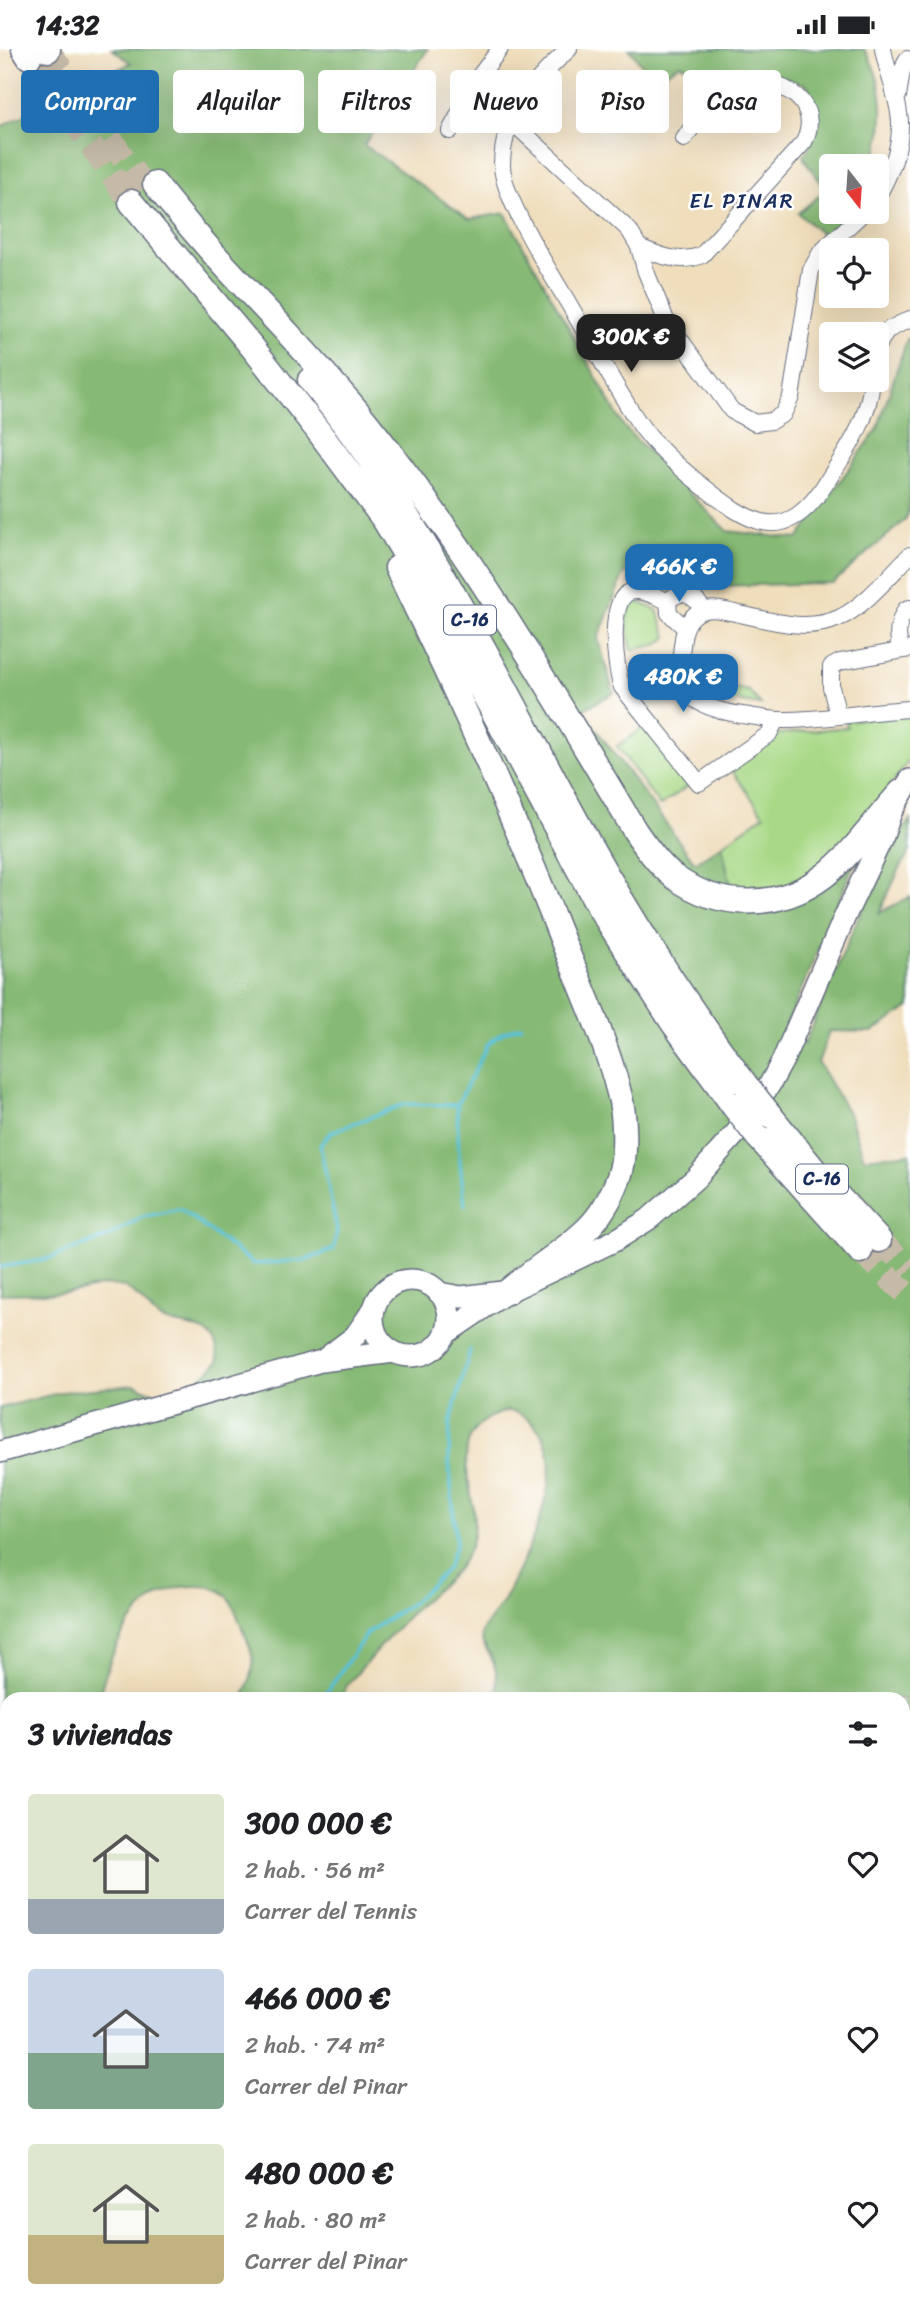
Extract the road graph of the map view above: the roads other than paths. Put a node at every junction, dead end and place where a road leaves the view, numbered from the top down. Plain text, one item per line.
1 (500, 49) edge
2 (569, 49) edge
3 (883, 49) edge
4 (908, 58) edge
5 (484, 70) edge
6 (547, 70) edge
7 (897, 102) junction
8 (506, 133) edge
9 (524, 133) edge
10 (684, 139) dead end
11 (889, 177) edge
12 (144, 192) junction
13 (851, 224) edge
14 (639, 247) junction
15 (910, 319) edge
16 (889, 330) edge
17 (870, 392) edge
18 (365, 496) junction
19 (910, 555) edge
20 (668, 601) junction
21 (910, 608) edge
22 (704, 610) junction
23 (685, 628) junction
24 (905, 650) edge
25 (910, 706) edge
26 (838, 716) junction
27 (776, 720) junction
28 (907, 792) edge
29 (739, 1094) junction
30 (870, 1246) tunnel mouth
31 (507, 1291) junction
32 (439, 1293) junction
33 (373, 1310) junction
34 (445, 1334) junction
35 (394, 1352) junction
36 (321, 1361) junction
37 (0, 1452) edge

1 - 5 street
2 - 6 street
3 - 4 street
3 - 7 street
4 - 7 street
7 - 11 street
8 - 17 street
9 - 14 street
10 - 14 street
12 - 18 highway, C-16
12 - 28 highway
12 - 29 highway, C-16
13 - 14 street
15 - 16 street
18 - 29 highway, C-16
18 - 31 highway
19 - 22 street
20 - 22 street
20 - 23 street
20 - 27 street
21 - 24 street
22 - 23 street
23 - 27 street
24 - 26 street
25 - 26 street
26 - 27 street
28 - 31 main road
29 - 30 highway, C-16, bridge
31 - 32 main road
31 - 34 main road
32 - 33 main road
32 - 34 main road
33 - 35 main road
33 - 36 main road
34 - 35 main road
35 - 36 main road
36 - 37 main road

